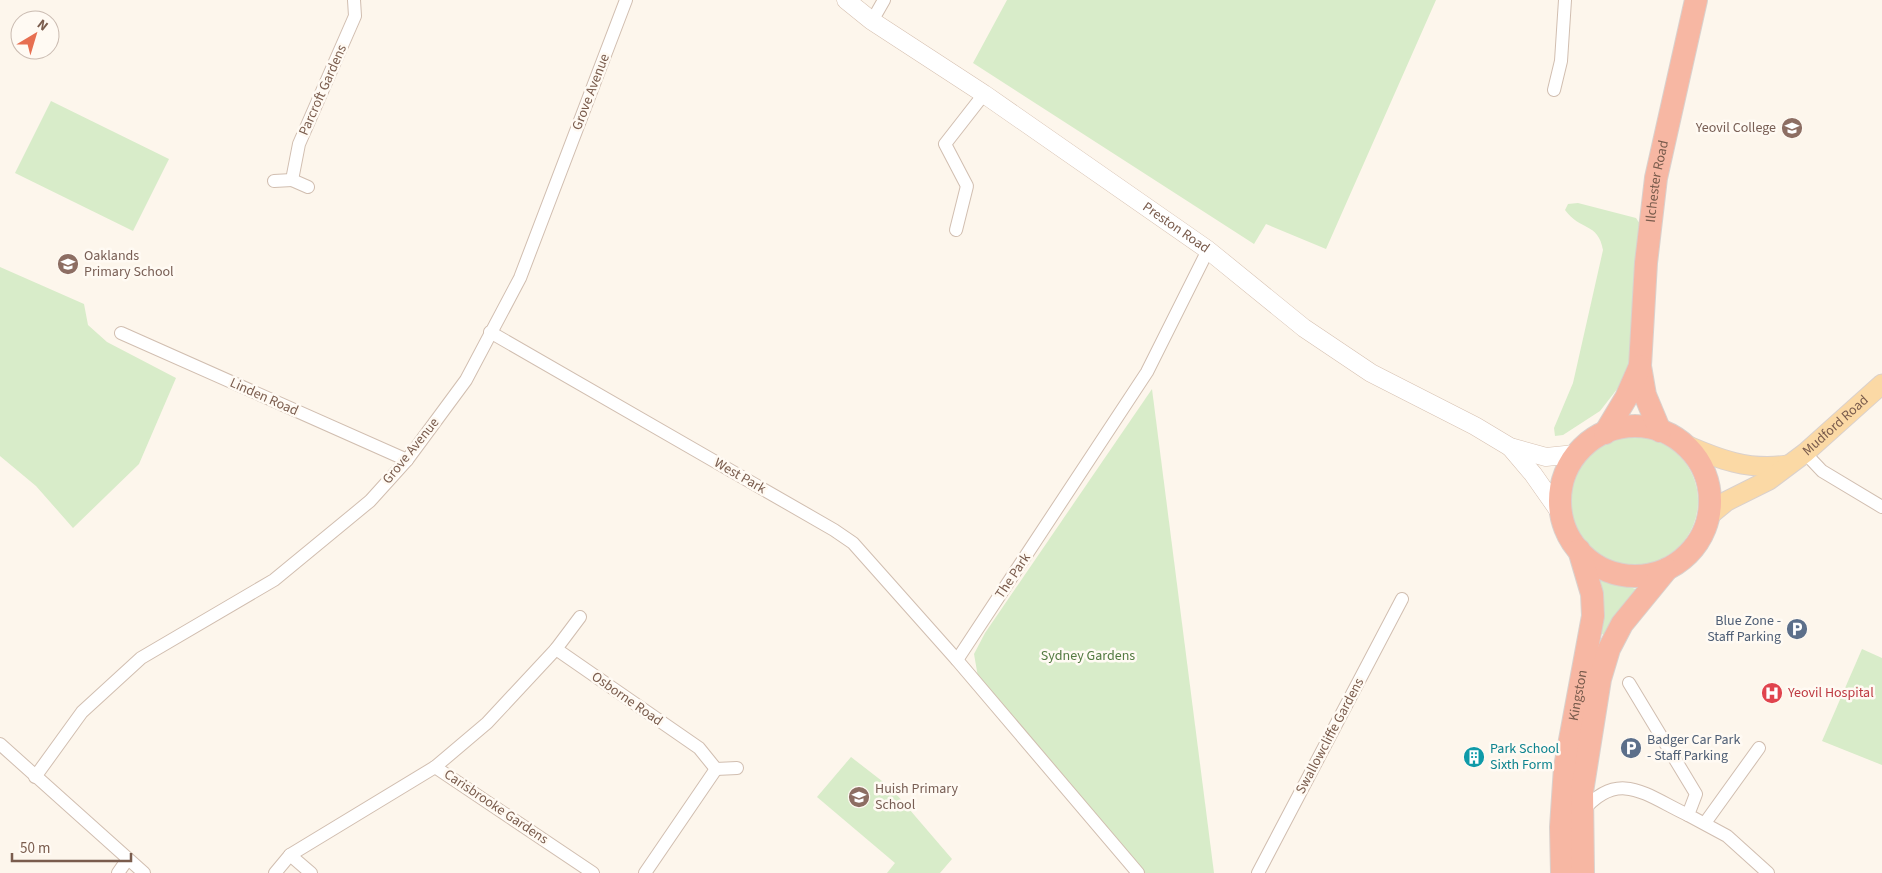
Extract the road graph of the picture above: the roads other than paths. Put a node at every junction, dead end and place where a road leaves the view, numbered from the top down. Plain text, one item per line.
1 (354, 0) edge
2 (626, 0) edge
3 (846, 0) edge
4 (884, 0) edge
5 (1565, 0) edge
6 (1696, 0) edge
7 (872, 20) junction
8 (1554, 90) dead end
9 (984, 94) junction
10 (292, 180) junction
11 (274, 181) dead end
12 (308, 187) dead end
13 (956, 230) dead end
14 (1208, 250) junction
15 (490, 332) junction
16 (121, 333) dead end
17 (1640, 366) junction
18 (1882, 384) edge
19 (1660, 431) junction
20 (1605, 432) junction
21 (1684, 444) junction
22 (1510, 447) junction
23 (1805, 453) junction
24 (1575, 454) junction
25 (407, 460) junction
26 (1787, 465) junction
27 (1882, 506) edge
28 (1561, 514) junction
29 (1710, 515) junction
30 (1579, 550) junction
31 (1667, 569) junction
32 (1402, 599) dead end
33 (580, 617) dead end
34 (556, 649) junction
35 (957, 660) junction
36 (1629, 683) dead end
37 (0, 744) edge
38 (1759, 748) dead end
39 (436, 767) junction
40 (737, 768) dead end
41 (716, 769) junction
42 (35, 777) junction
43 (1581, 813) junction
44 (1688, 815) junction
45 (1705, 823) junction
46 (290, 856) junction
47 (127, 860) junction
48 (118, 873) edge
49 (144, 873) edge
50 (275, 873) edge
51 (311, 873) edge
52 (593, 873) edge
53 (646, 873) edge
54 (1138, 873) edge
55 (1258, 873) edge
56 (1562, 873) edge
57 (1583, 873) edge
58 (1768, 873) edge

1 - 10 street, Parcroft Gardens
2 - 15 street, Grove Avenue
3 - 7 street, Preston Road
4 - 7 street
5 - 8 street
6 - 17 highway, Ilchester Road
7 - 9 street, Preston Road
9 - 13 street
9 - 14 street, Preston Road
10 - 11 street
10 - 12 street
14 - 22 street, Preston Road
14 - 35 street, The Park
15 - 25 street, Grove Avenue
15 - 35 street, West Park
16 - 25 street, Linden Road
17 - 19 highway, Ilchester Road
17 - 20 highway, Ilchester Road
18 - 23 main road, Mudford Road
19 - 20 highway
19 - 21 highway
20 - 24 highway
21 - 26 main road, Mudford Road
21 - 29 highway
22 - 24 street, Preston Road
22 - 28 street, Preston Road
23 - 26 main road, Mudford Road
23 - 27 street
24 - 28 highway
25 - 42 street, Grove Avenue
26 - 29 main road, Mudford Road
28 - 30 highway
29 - 31 highway
30 - 31 highway
30 - 56 highway, Kingston
31 - 43 highway, Kingston
32 - 55 street, Swallowcliffe Gardens
33 - 34 street
34 - 39 street
34 - 41 street, Osborne Road
35 - 54 street
36 - 44 street
37 - 42 street
38 - 45 street
39 - 46 street, Carisbrooke Gardens
39 - 52 street, Carisbrooke Gardens
40 - 41 street
41 - 53 street
42 - 47 street
43 - 44 street
43 - 57 highway, Kingston
44 - 45 street
45 - 58 street
46 - 50 street, Carisbrooke Gardens
46 - 51 street
47 - 48 street
47 - 49 street

